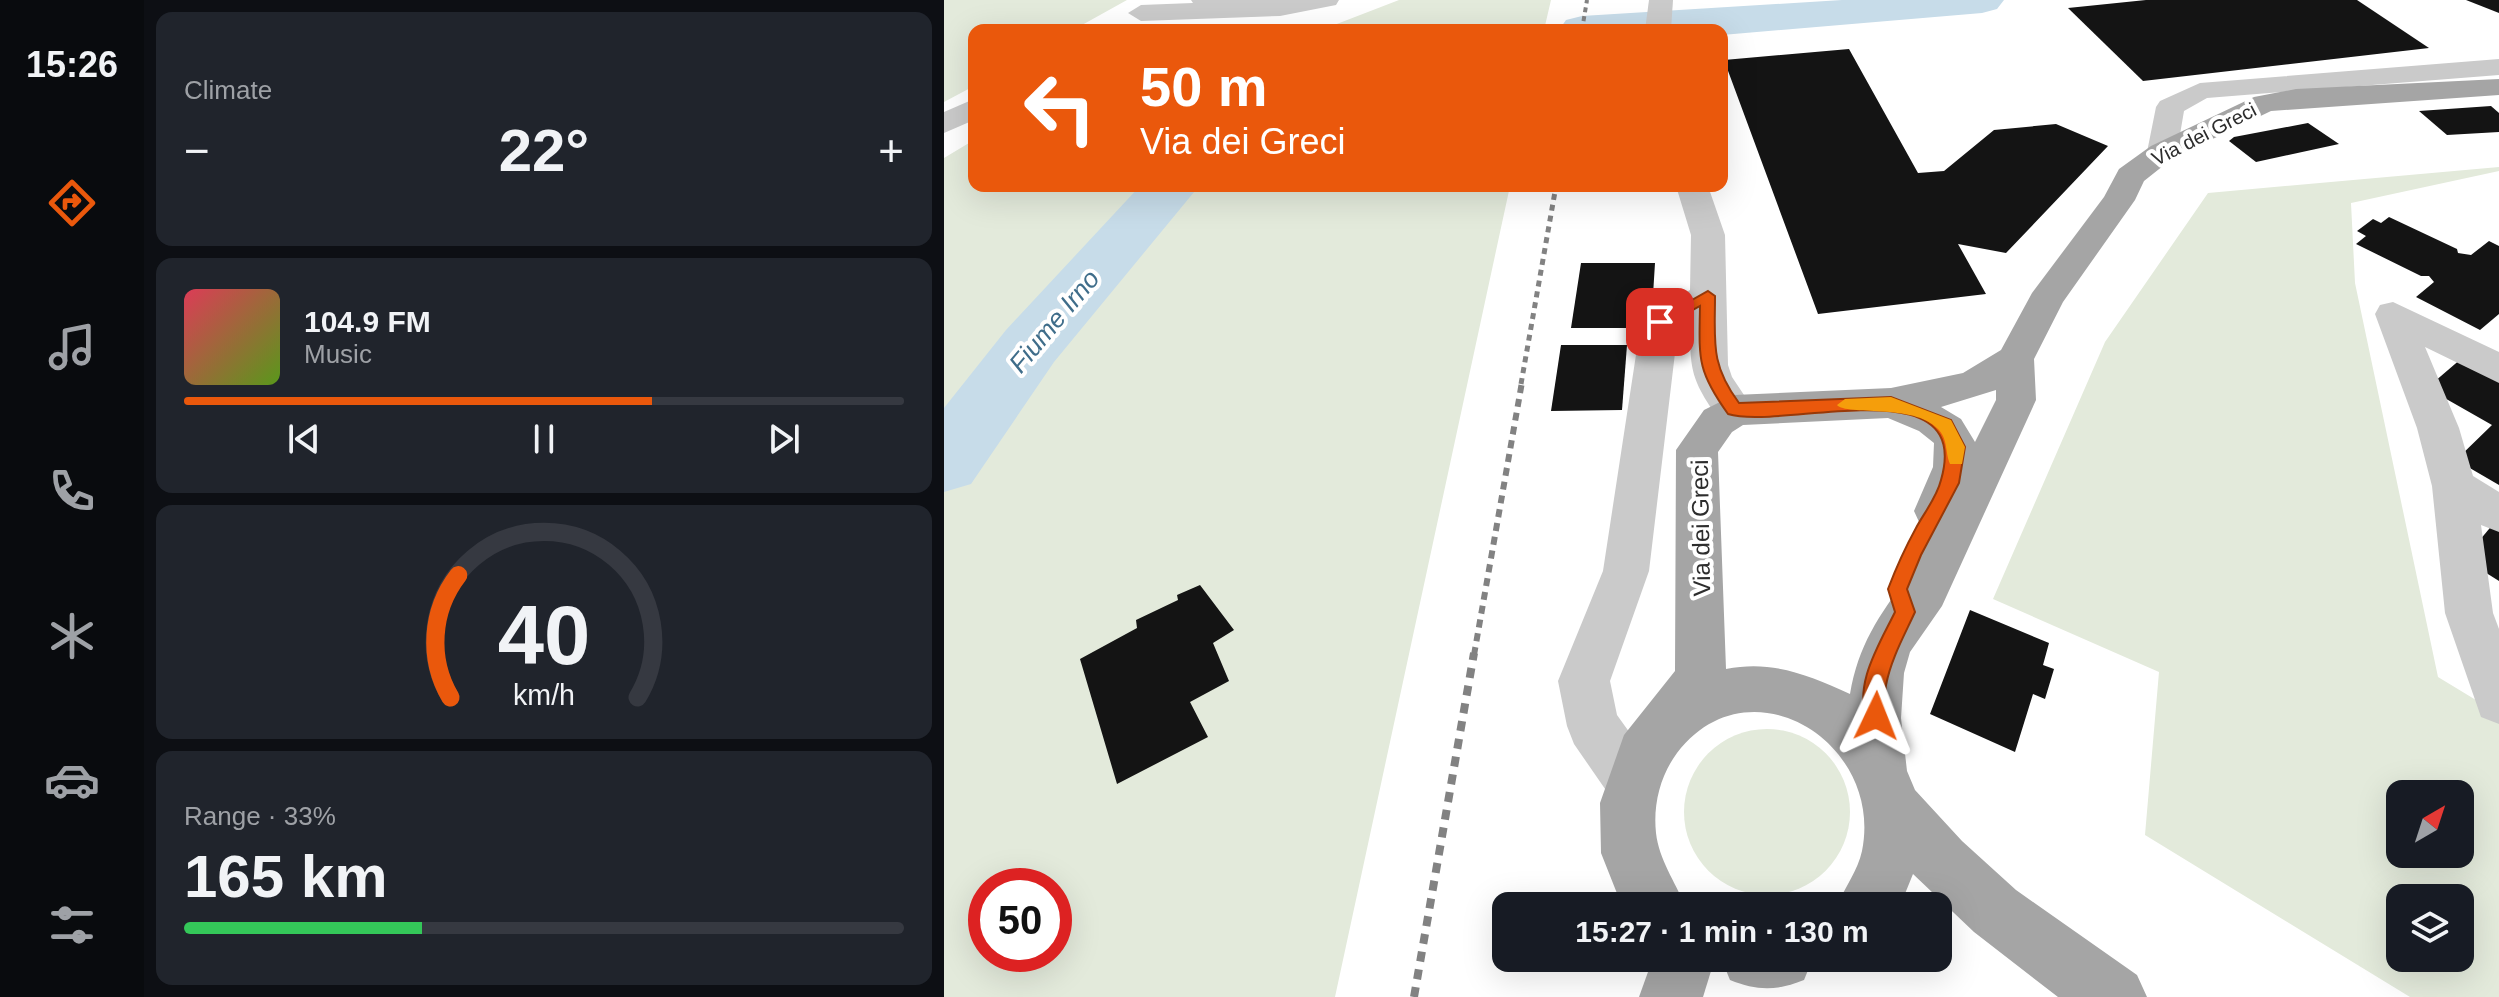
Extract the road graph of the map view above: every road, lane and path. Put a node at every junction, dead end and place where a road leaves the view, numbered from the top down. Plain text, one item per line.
1 (1164, 0) edge
2 (1203, 0) edge
3 (1327, 0) edge
4 (1661, 0) edge
5 (1228, 9) junction
6 (1659, 24) edge
7 (2499, 67) edge
8 (2499, 87) edge
9 (2296, 98) junction
10 (2499, 102) edge
11 (968, 111) edge
12 (2168, 111) junction
13 (944, 124) edge
14 (2162, 152) junction
15 (1694, 192) edge
16 (2119, 200) junction
17 (1708, 296) junction
18 (2015, 359) junction
19 (2499, 369) edge
20 (1891, 403) junction
21 (1734, 410) junction
22 (2454, 486) junction
23 (2499, 514) edge
24 (1905, 612) junction
25 (2499, 700) edge
26 (1676, 714) junction
27 (1631, 780) junction
28 (1887, 787) junction
29 (1647, 892) edge
30 (1877, 892) edge
31 (1679, 972) edge
32 (1671, 997) edge
33 (2115, 997) edge

1 - 5 street
2 - 5 street
3 - 5 street
4 - 6 street
7 - 12 street
8 - 9 main road, Via dei Greci
9 - 12 street
9 - 14 main road, Via dei Greci
10 - 16 main road, Via dei Greci
11 - 13 street
12 - 14 street
14 - 16 main road, Via dei Greci
15 - 17 street
16 - 18 main road, Via dei Greci
17 - 21 street
17 - 27 street
18 - 20 main road, Via dei Greci
18 - 24 main road, Via dei Greci
19 - 22 street
20 - 21 main road, Via dei Greci
20 - 24 main road, Via dei Greci
21 - 26 main road, Via dei Greci
22 - 23 street
22 - 25 street
24 - 28 main road, Via dei Greci
26 - 27 main road
26 - 28 main road
27 - 29 main road
28 - 30 main road, Via dei Greci
28 - 33 main road
31 - 32 main road

